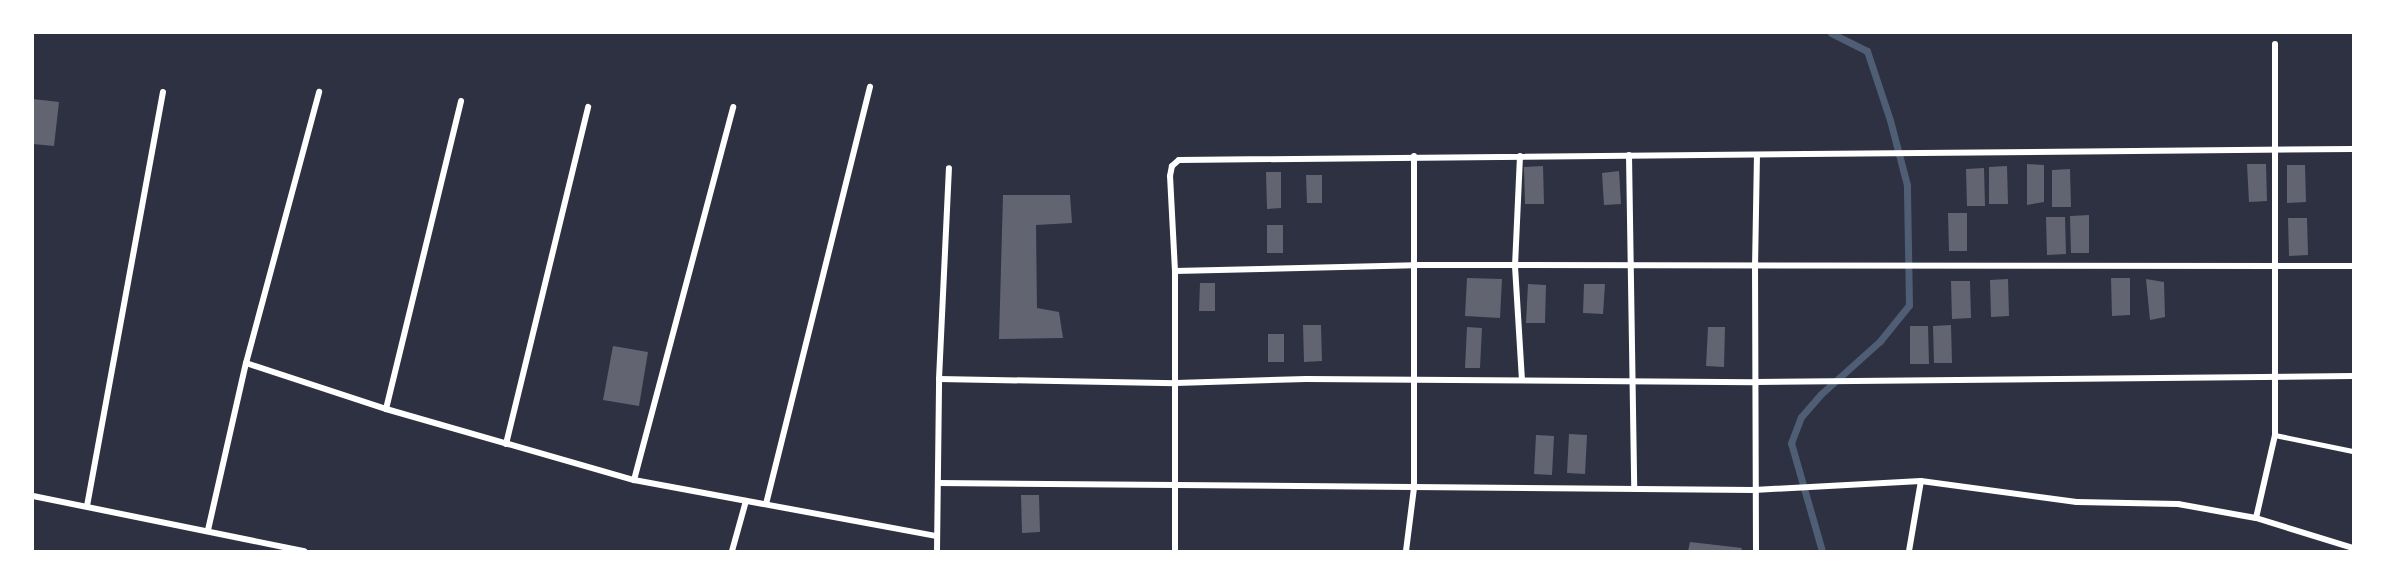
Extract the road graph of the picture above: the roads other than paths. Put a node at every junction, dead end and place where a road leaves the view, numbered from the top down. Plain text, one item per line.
1 (2275, 44) dead end
2 (870, 87) dead end
3 (163, 92) dead end
4 (319, 92) dead end
5 (461, 101) dead end
6 (588, 107) dead end
7 (733, 107) dead end
8 (2274, 148) junction
9 (2353, 148) edge
10 (1414, 156) junction
11 (1520, 156) junction
12 (1629, 156) junction
13 (1757, 156) junction
14 (949, 168) dead end
15 (1414, 266) junction
16 (1515, 266) junction
17 (2275, 266) junction
18 (2353, 266) edge
19 (1631, 267) junction
20 (1755, 267) junction
21 (1175, 271) junction
22 (246, 363) junction
23 (2274, 375) junction
24 (2353, 375) edge
25 (939, 380) junction
26 (1414, 380) junction
27 (1522, 380) junction
28 (1632, 381) junction
29 (1755, 382) junction
30 (1176, 383) junction
31 (386, 409) junction
32 (2275, 435) junction
33 (506, 444) junction
34 (2353, 451) edge
35 (634, 480) junction
36 (1921, 482) junction
37 (938, 483) junction
38 (1176, 487) junction
39 (1414, 488) junction
40 (1634, 488) junction
41 (1754, 490) junction
42 (33, 496) edge
43 (746, 501) junction
44 (766, 504) junction
45 (87, 506) junction
46 (2256, 518) junction
47 (208, 530) junction
48 (937, 536) junction
49 (269, 547) edge
50 (2353, 548) edge
51 (304, 551) edge
52 (732, 551) edge
53 (937, 551) edge
54 (1175, 551) edge
55 (1406, 551) edge
56 (1756, 551) edge
57 (1909, 551) edge

1 - 8 street
2 - 44 street
3 - 45 street
4 - 22 street
5 - 31 street
6 - 33 street
7 - 35 street
8 - 9 street
8 - 13 street
8 - 17 street
10 - 11 street
10 - 15 street
10 - 21 street
11 - 12 street
11 - 16 street
12 - 13 street
12 - 19 street
13 - 20 street
14 - 25 street
15 - 16 street
15 - 21 street
15 - 26 street
16 - 19 street
16 - 27 street
17 - 18 street
17 - 20 street
17 - 23 street
19 - 20 street
19 - 28 street
20 - 29 street
21 - 30 street
22 - 31 street
22 - 47 street
23 - 24 street
23 - 29 street
23 - 32 street
25 - 30 street
25 - 37 street
26 - 27 street
26 - 30 street
26 - 39 street
27 - 28 street
28 - 29 street
28 - 40 street
29 - 41 street
30 - 38 street
31 - 33 street
32 - 34 lane
32 - 46 street
33 - 35 street
35 - 43 street
36 - 41 street
36 - 46 street
36 - 57 street
37 - 38 street
37 - 48 street
38 - 39 street
38 - 54 street
39 - 40 street
39 - 55 street
40 - 41 street
41 - 56 street
42 - 45 street
43 - 44 street
43 - 52 street
44 - 48 street
45 - 47 street
46 - 50 street
47 - 49 street
48 - 53 street
49 - 51 street

